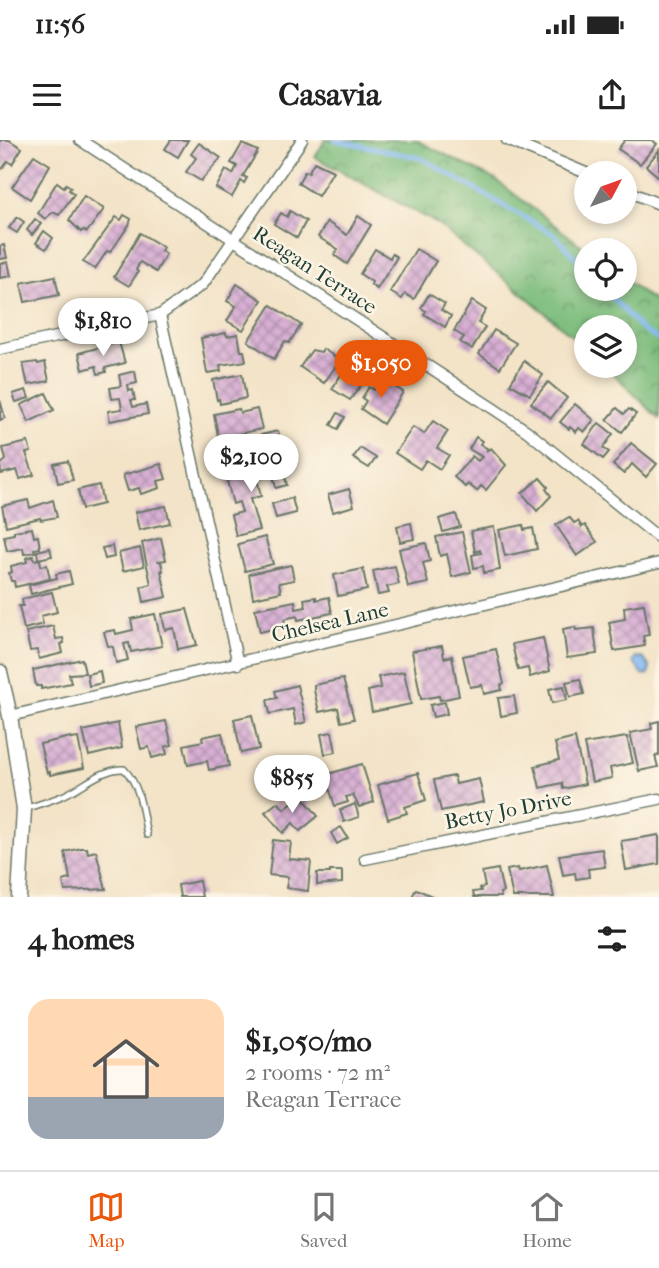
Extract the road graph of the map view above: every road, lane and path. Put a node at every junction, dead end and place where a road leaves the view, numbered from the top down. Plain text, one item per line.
1 (80, 140) edge
2 (302, 140) edge
3 (507, 140) edge
4 (574, 168) edge
5 (637, 195) edge
6 (659, 204) edge
7 (232, 239) junction
8 (160, 315) junction
9 (0, 349) edge
10 (659, 538) edge
11 (659, 563) edge
12 (238, 664) junction
13 (0, 672) edge
14 (10, 716) junction
15 (659, 799) edge
16 (24, 809) junction
17 (147, 835) dead end
18 (365, 859) dead end
19 (19, 897) edge

1 - 7 street, Reagan Terrace
2 - 7 street
3 - 4 street
5 - 6 street
7 - 8 street
7 - 10 street, Reagan Terrace
8 - 9 street
8 - 12 street
11 - 12 street, Chelsea Lane
12 - 14 street, Chelsea Lane
13 - 14 street
14 - 16 street
15 - 18 street, Betty Jo Drive
16 - 17 lane
16 - 19 street

